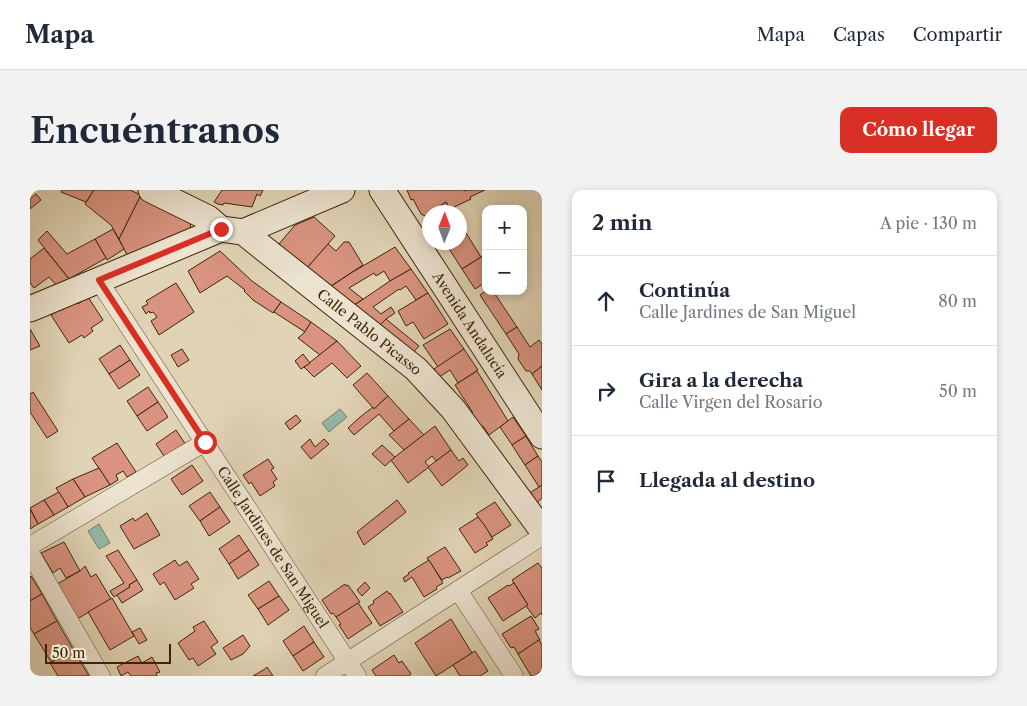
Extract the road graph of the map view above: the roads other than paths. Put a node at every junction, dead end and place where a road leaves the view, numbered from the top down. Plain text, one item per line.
1 (151, 190) edge
2 (342, 190) edge
3 (382, 190) edge
4 (232, 231) junction
5 (99, 280) junction
6 (30, 309) edge
7 (542, 436) edge
8 (205, 442) junction
9 (542, 530) edge
10 (542, 536) edge
11 (30, 546) edge
12 (30, 553) edge
13 (458, 590) junction
14 (353, 669) edge
15 (101, 676) edge
16 (325, 676) edge
17 (514, 676) edge

1 - 4 street, Calle Pablo Picasso
2 - 4 street
3 - 7 street, Avenida Andalucía
4 - 5 street
4 - 9 street, Calle Pablo Picasso
5 - 6 street
5 - 8 street, Calle Jardines de San Miguel
8 - 11 street
8 - 14 street, Calle Jardines de San Miguel
10 - 13 street
12 - 15 street
13 - 14 street
13 - 17 street
14 - 16 street

